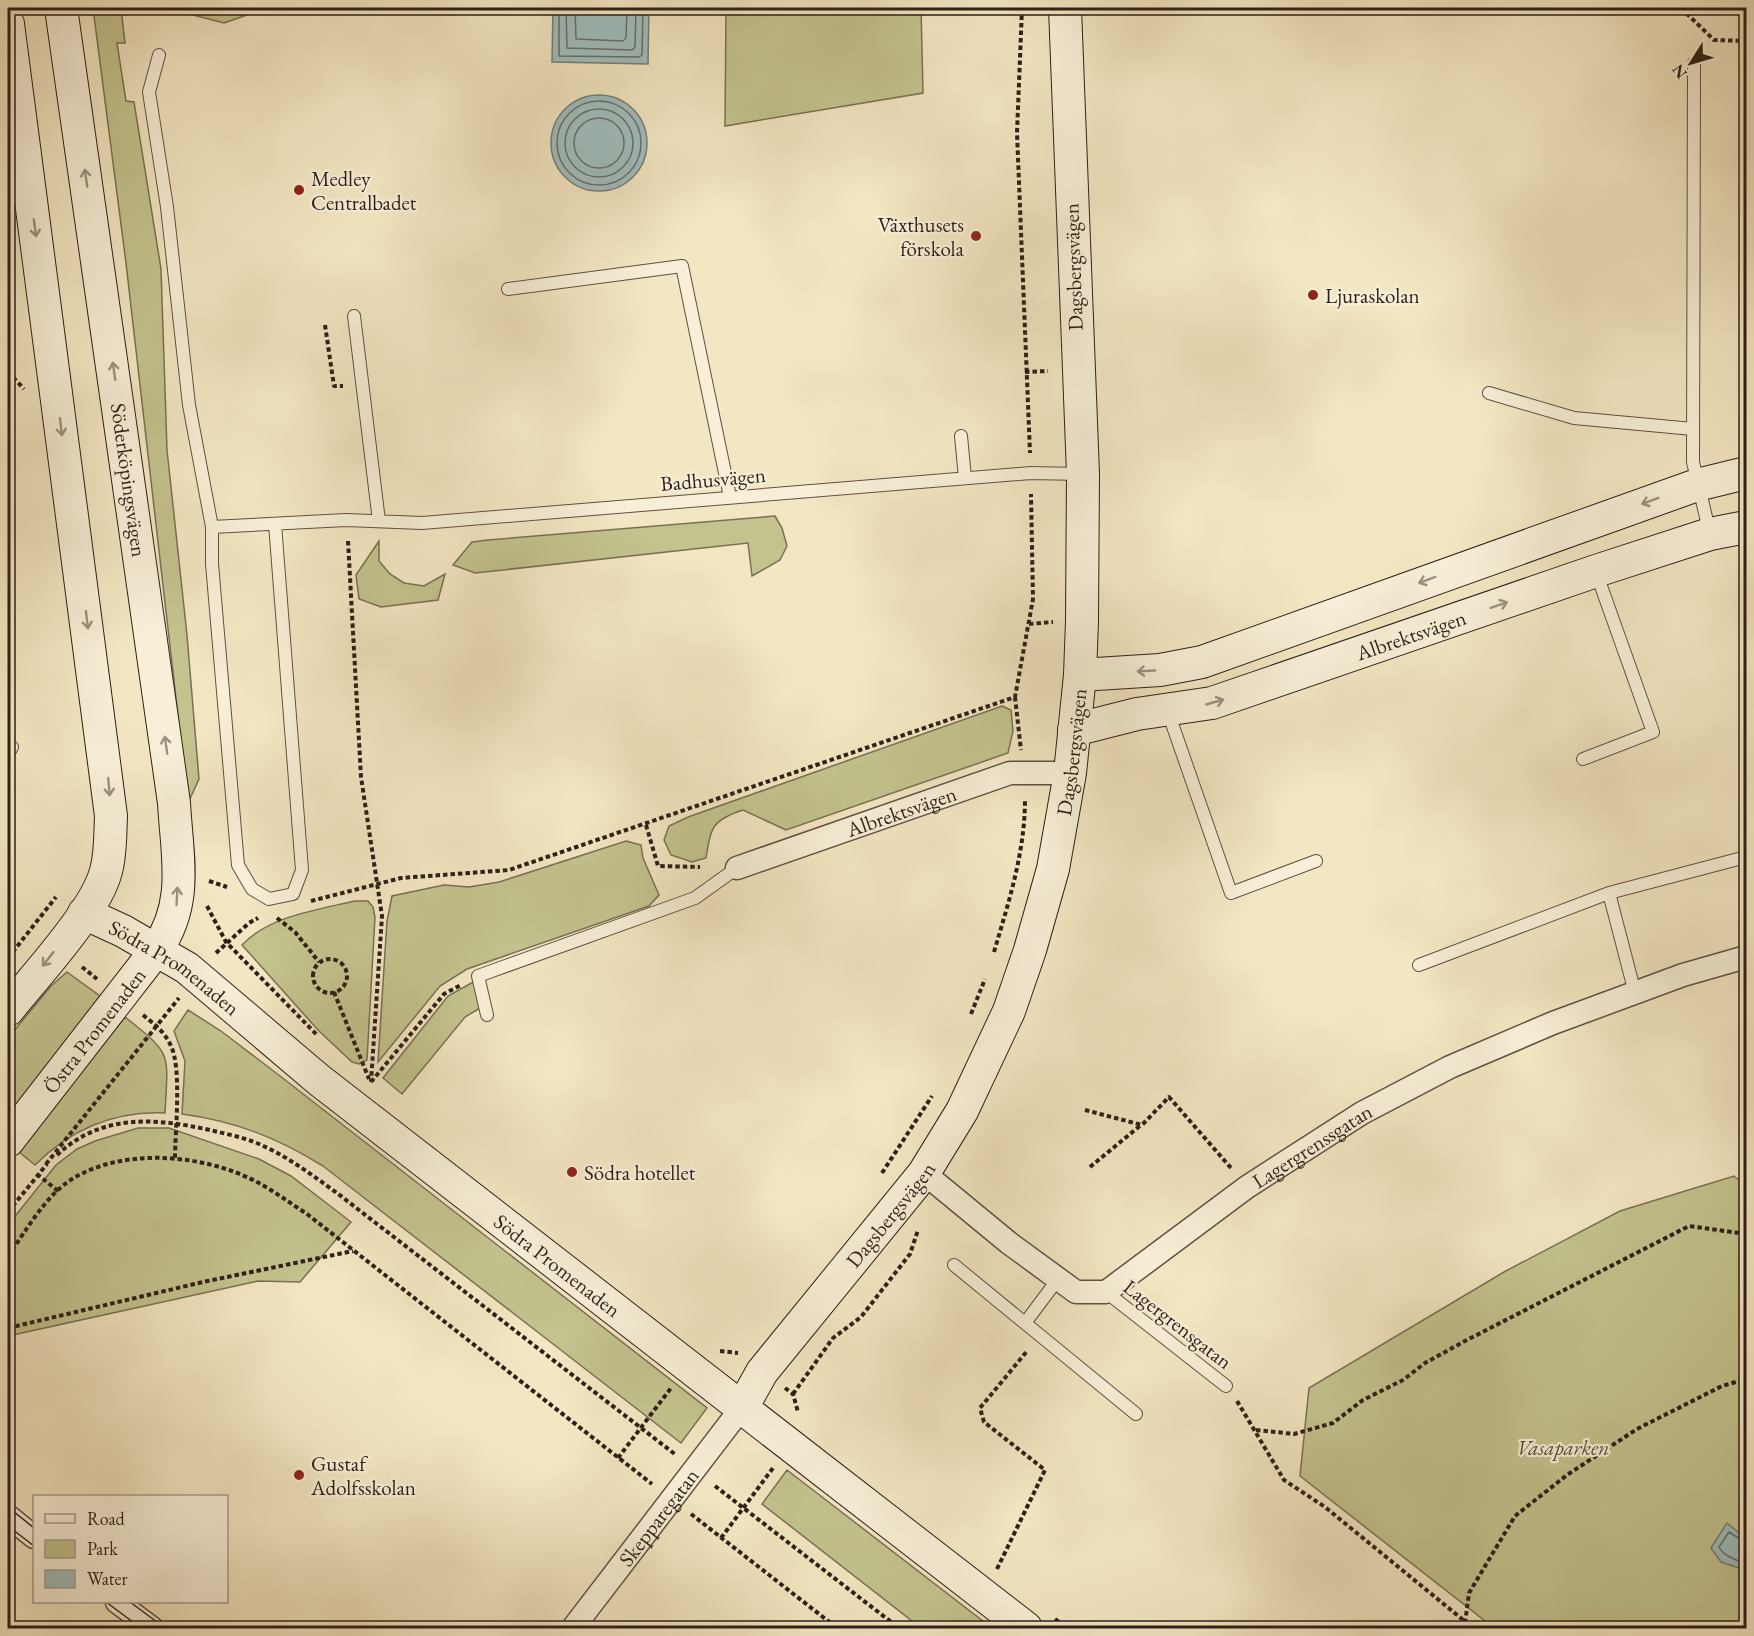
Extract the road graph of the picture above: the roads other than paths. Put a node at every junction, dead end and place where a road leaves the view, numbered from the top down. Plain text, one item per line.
1 (61, 8) edge
2 (1065, 8) edge
3 (8, 24) edge
4 (159, 55) dead end
5 (1695, 63) dead end
6 (508, 289) dead end
7 (354, 316) dead end
8 (1489, 393) dead end
9 (1693, 429) junction
10 (961, 436) dead end
11 (1746, 473) edge
12 (1083, 474) junction
13 (965, 478) junction
14 (1697, 484) junction
15 (730, 497) junction
16 (379, 521) junction
17 (275, 524) junction
18 (212, 526) junction
19 (1746, 527) edge
20 (1710, 534) junction
21 (1596, 571) junction
22 (1080, 675) junction
23 (1168, 712) junction
24 (1074, 730) junction
25 (1583, 759) dead end
26 (1070, 773) junction
27 (1746, 857) edge
28 (1316, 861) dead end
29 (737, 868) joint
30 (1609, 893) junction
31 (84, 913) junction
32 (157, 949) junction
33 (1746, 957) edge
34 (1419, 965) dead end
35 (1635, 993) junction
36 (8, 1010) edge
37 (487, 1015) dead end
38 (8, 1141) edge
39 (934, 1181) junction
40 (954, 1265) dead end
41 (1059, 1279) junction
42 (1106, 1292) junction
43 (1025, 1323) junction
44 (1226, 1386) road end
45 (743, 1406) junction
46 (1136, 1414) dead end
47 (8, 1516) edge
48 (33, 1536) edge
49 (118, 1603) edge
50 (1038, 1622) edge
51 (152, 1629) edge
52 (573, 1629) edge

32 -> 1 main road, Söderköpingsvägen
2 - 12 main road, Dagsbergsvägen
3 -> 31 main road
4 - 18 lane
5 - 9 lane
6 - 15 lane
7 - 16 lane
8 - 9 lane
9 - 14 lane
10 - 13 lane
11 - 14 main road
12 - 13 lane, Badhusvägen
12 - 22 main road, Dagsbergsvägen
13 - 15 lane, Badhusvägen
14 - 20 lane
14 -> 22 main road
15 - 16 lane, Badhusvägen
16 - 17 lane, Badhusvägen
17 - 18 lane, Badhusvägen
17 - 18 lane
19 - 20 main road, Albrektsvägen
20 - 21 main road, Albrektsvägen
23 -> 21 main road, Albrektsvägen
21 - 25 lane
22 - 24 main road, Dagsbergsvägen
23 - 24 main road, Albrektsvägen
23 - 28 lane
24 - 26 main road, Dagsbergsvägen
26 - 29 street, Albrektsvägen
26 - 39 main road, Dagsbergsvägen
27 - 30 lane
29 - 37 lane
30 - 34 lane
30 - 35 lane
31 - 32 main road, Södra Promenaden
31 -> 36 main road
32 - 38 main road, Östra Promenaden
32 - 45 main road, Södra Promenaden
33 - 35 street, Lagergrenssgatan
35 - 42 street, Lagergrenssgatan
39 - 41 street
39 - 45 main road, Dagsbergsvägen
40 - 43 lane
41 - 42 street
41 - 43 lane
42 - 44 lane, Lagergrensgatan
43 - 46 lane
45 - 50 main road, Södra Promenaden
45 - 52 street, Skepparegatan
47 - 48 street
49 - 51 street

